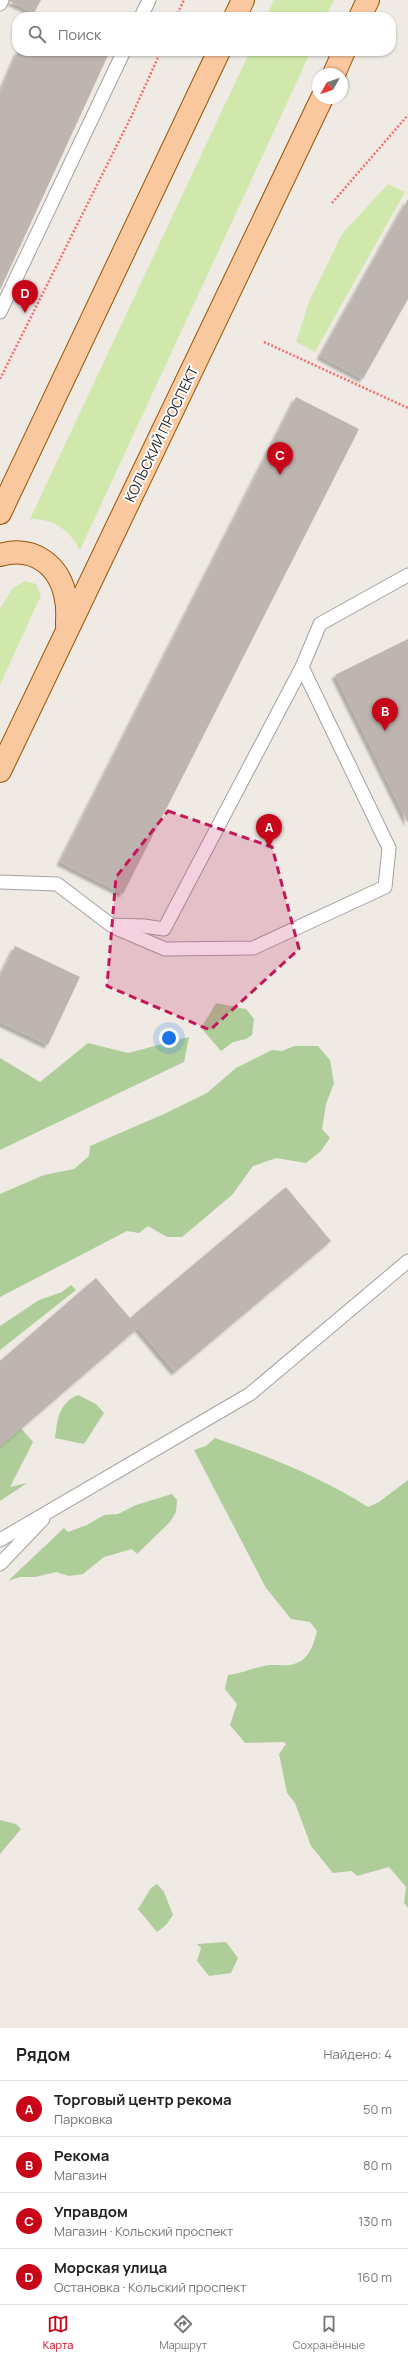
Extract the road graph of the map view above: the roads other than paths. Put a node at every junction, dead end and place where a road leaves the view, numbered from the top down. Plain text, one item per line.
1 (2, 0) edge
2 (149, 0) edge
3 (243, 0) edge
4 (368, 0) edge
5 (0, 4) edge
6 (143, 12) edge
7 (237, 12) edge
8 (362, 12) edge
9 (122, 56) edge
10 (217, 56) edge
11 (342, 56) edge
12 (337, 68) edge
13 (319, 104) edge
14 (0, 312) edge
15 (0, 513) edge
16 (0, 555) edge
17 (408, 575) edge
18 (67, 628) junction
19 (302, 667) junction
20 (0, 771) edge
21 (0, 882) edge
22 (111, 925) junction
23 (408, 1261) edge
24 (54, 1508) junction
25 (0, 1540) edge
26 (0, 1564) edge

1 - 5 lane
2 - 6 lane
3 - 7 main road
4 - 8 main road
9 - 14 lane
10 - 15 main road
11 - 12 main road
13 - 18 main road, КОЛЬСКИЙ ПРОСПЕКТ
16 - 18 main road
17 - 19 lane
18 - 20 main road, КОЛЬСКИЙ ПРОСПЕКТ
19 - 22 lane
19 - 22 lane
21 - 22 lane
23 - 24 lane
24 - 25 lane
24 - 26 lane

